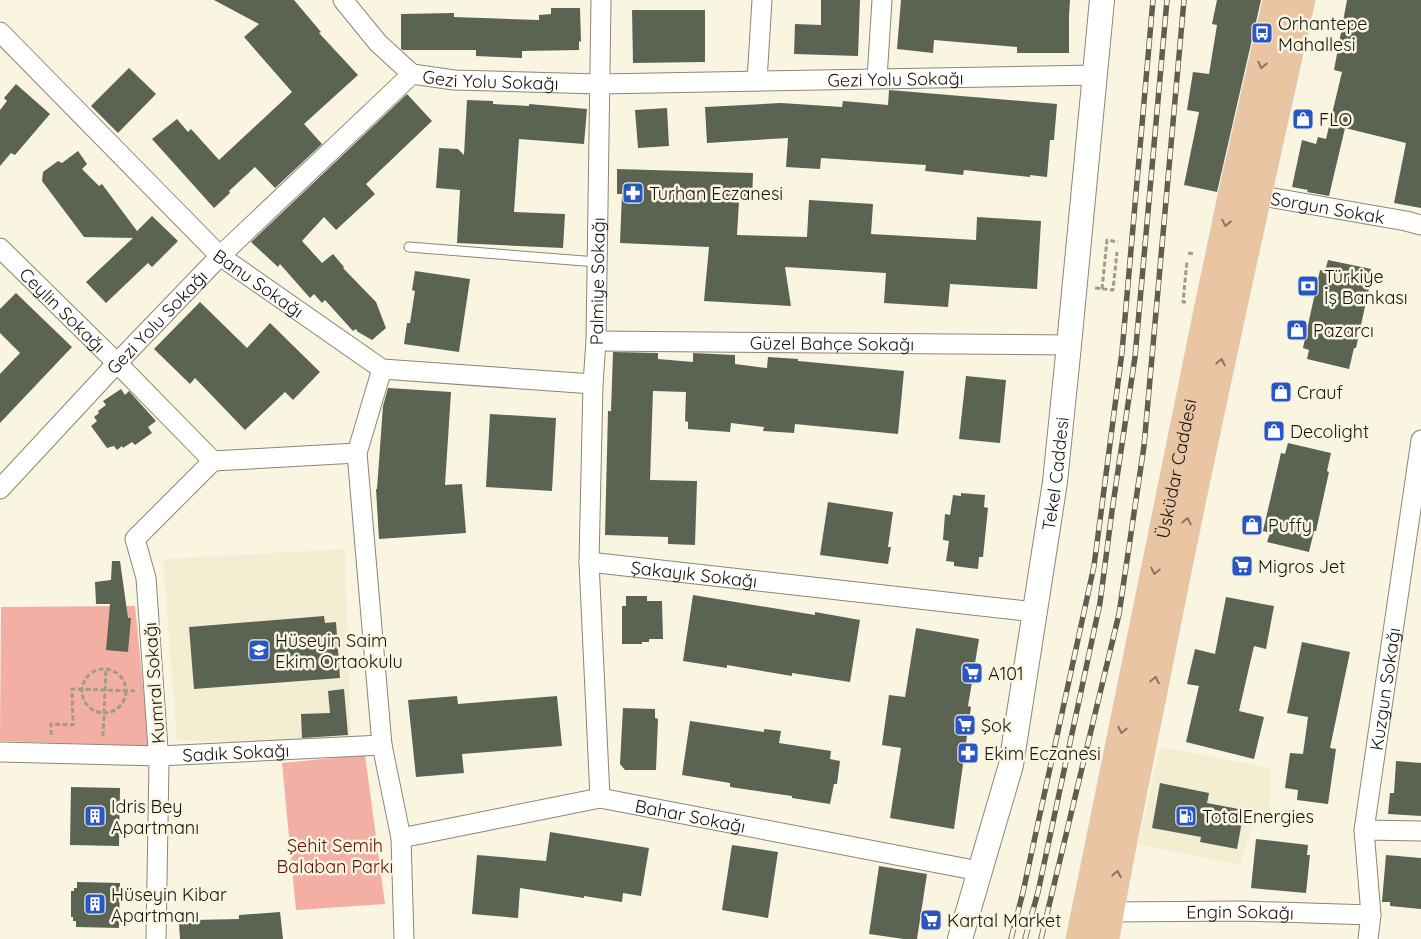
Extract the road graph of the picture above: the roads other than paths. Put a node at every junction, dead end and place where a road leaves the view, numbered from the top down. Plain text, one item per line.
1 (343, 0) edge
2 (601, 0) edge
3 (762, 0) edge
4 (882, 0) edge
5 (1102, 0) edge
6 (1277, 0) edge
7 (1301, 0) edge
8 (0, 32) edge
9 (412, 74) junction
10 (1094, 75) junction
11 (877, 78) junction
12 (758, 82) junction
13 (600, 84) junction
14 (1245, 193) junction
15 (1421, 225) edge
16 (409, 247) dead end
17 (2, 254) edge
18 (220, 256) junction
19 (597, 262) junction
20 (596, 341) junction
21 (1070, 345) junction
22 (117, 363) junction
23 (382, 369) junction
24 (593, 384) junction
25 (1421, 440) edge
26 (357, 453) junction
27 (213, 461) junction
28 (0, 489) edge
29 (589, 562) junction
30 (1035, 612) junction
31 (382, 745) junction
32 (0, 752) edge
33 (159, 756) junction
34 (600, 798) junction
35 (1364, 830) junction
36 (1421, 831) edge
37 (401, 838) junction
38 (979, 871) junction
39 (1109, 912) junction
40 (1370, 915) junction
41 (156, 939) edge
42 (404, 939) edge
43 (960, 939) edge
44 (1080, 939) edge
45 (1105, 939) edge
46 (1368, 939) edge

1 - 9 street
2 - 13 street, Palmiye Sokağı
3 - 12 street
4 - 11 street
5 - 10 street, Tekel Caddesi
6 -> 14 main road, Üsküdar Caddesi
7 - 14 main road, Üsküdar Caddesi
8 - 18 street, Banu Sokağı
9 - 13 street, Gezi Yolu Sokağı
9 - 18 street, Gezi Yolu Sokağı
10 - 11 street, Gezi Yolu Sokağı
10 - 21 street, Tekel Caddesi
11 - 12 street, Gezi Yolu Sokağı
12 - 13 street, Gezi Yolu Sokağı
13 - 19 street, Palmiye Sokağı
14 - 15 street, Sorgun Sokak
39 -> 14 main road, Üsküdar Caddesi
14 -> 44 main road, Üsküdar Caddesi
16 - 19 lane
17 - 22 street, Ceylin Sokağı
18 - 22 street, Gezi Yolu Sokağı
18 - 23 street, Banu Sokağı
19 - 20 street, Palmiye Sokağı
20 - 21 street, Güzel Bahçe Sokağı
20 - 24 street, Palmiye Sokağı
21 - 30 street, Tekel Caddesi
22 - 27 street, Ceylin Sokağı
22 - 28 street, Gezi Yolu Sokağı
23 - 24 street
23 - 26 street
24 - 29 street, Palmiye Sokağı
25 - 35 street, Kuzgun Sokağı
26 - 27 street
26 - 31 street
27 - 33 street, Kumral Sokağı
29 - 30 street, Şakayık Sokağı
29 - 34 street
30 - 38 street, Tekel Caddesi
31 - 33 street, Sadık Sokağı
31 - 37 street
32 - 33 street, Sadık Sokağı
33 - 41 street, Kumral Sokağı
34 - 37 street, Bahar Sokağı
34 - 38 street, Bahar Sokağı
35 - 36 street
35 - 40 street, Kuzgun Sokağı
37 - 42 street
38 - 43 street, Tekel Caddesi
39 - 40 street, Engin Sokağı
39 - 45 main road, Üsküdar Caddesi
40 - 46 street, Kuzgun Sokağı

